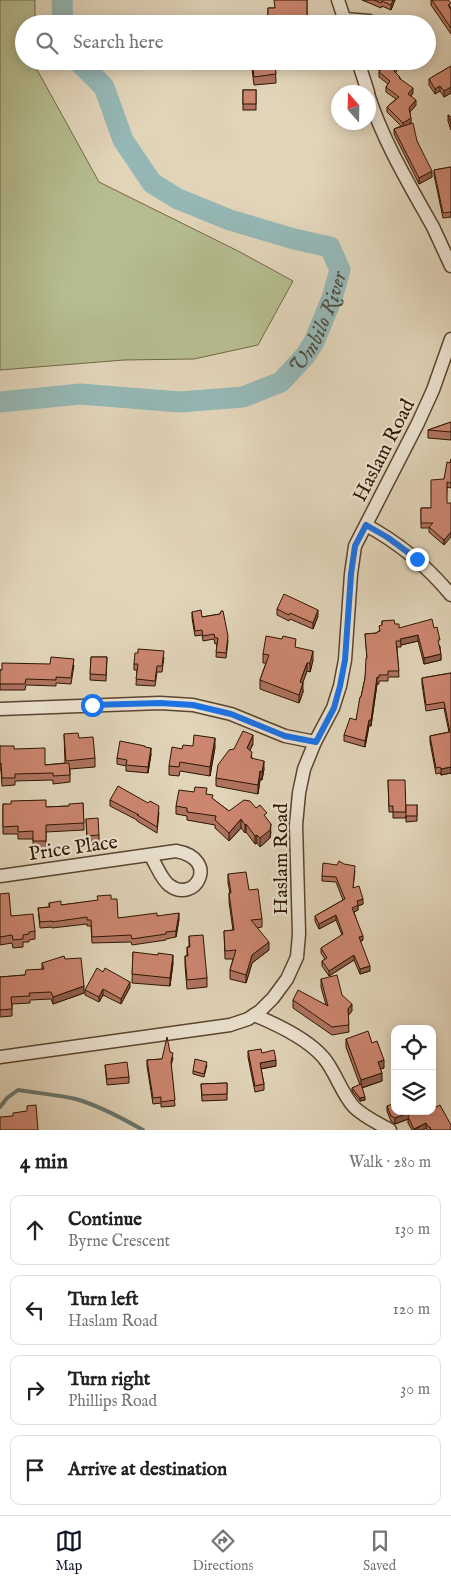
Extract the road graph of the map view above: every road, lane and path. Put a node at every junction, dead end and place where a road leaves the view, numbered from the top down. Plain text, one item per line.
1 (338, 0) edge
2 (343, 15) edge
3 (361, 70) edge
4 (366, 85) edge
5 (376, 115) edge
6 (451, 266) edge
7 (451, 340) edge
8 (366, 525) junction
9 (451, 595) edge
10 (0, 709) edge
11 (316, 742) junction
12 (150, 856) dead end
13 (0, 876) edge
14 (254, 1015) junction
15 (0, 1058) edge
16 (390, 1130) edge

1 - 2 street
3 - 4 street
5 - 6 street
7 - 8 street, Haslam Road
8 - 9 street
8 - 11 street, Haslam Road
10 - 11 street
11 - 14 street, Haslam Road
12 - 13 street, Price Place
14 - 15 street, Haslam Road
14 - 16 street

